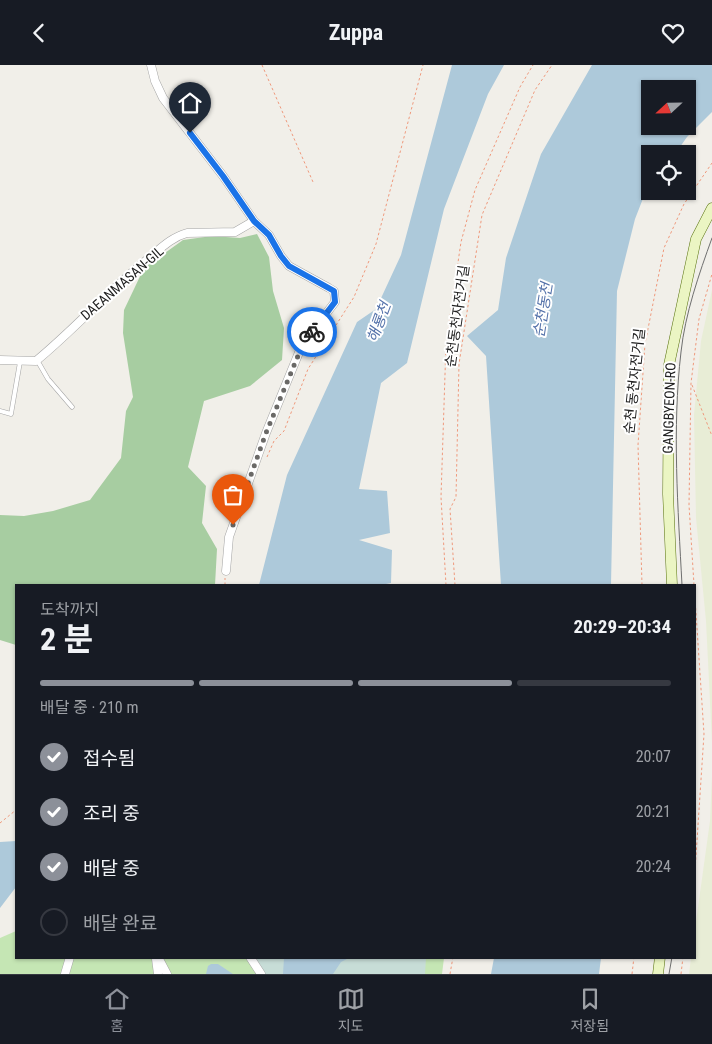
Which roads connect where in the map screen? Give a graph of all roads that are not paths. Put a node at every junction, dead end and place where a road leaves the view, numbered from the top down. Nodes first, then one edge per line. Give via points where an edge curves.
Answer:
1 (151, 65) edge
2 (712, 207) edge
3 (254, 221) junction
4 (0, 360) edge
5 (37, 360) junction
6 (20, 361) junction
7 (72, 407) dead end
8 (0, 411) edge
9 (226, 571) road end
10 (672, 584) edge
11 (69, 959) edge
12 (157, 959) edge
13 (158, 959) edge
14 (251, 959) edge
15 (660, 959) edge
16 (65, 974) edge
17 (158, 974) edge
18 (167, 974) edge
19 (261, 974) edge
20 (658, 974) edge

1 - 3 street via 163,98
2 - 10 street, GANGBYEON-RO via 696,239 669,365 668,494
3 - 5 street, DAEANMASAN-GIL via 235,232 187,233 171,240 129,274
3 - 9 street via 269,235 289,266 334,291 335,302 300,351 266,433 229,537
4 - 6 street
5 - 6 street
5 - 7 lane via 48,379
6 - 8 lane via 11,414
11 - 16 street
12 - 17 street
13 - 18 street
14 - 19 street
15 - 20 street

